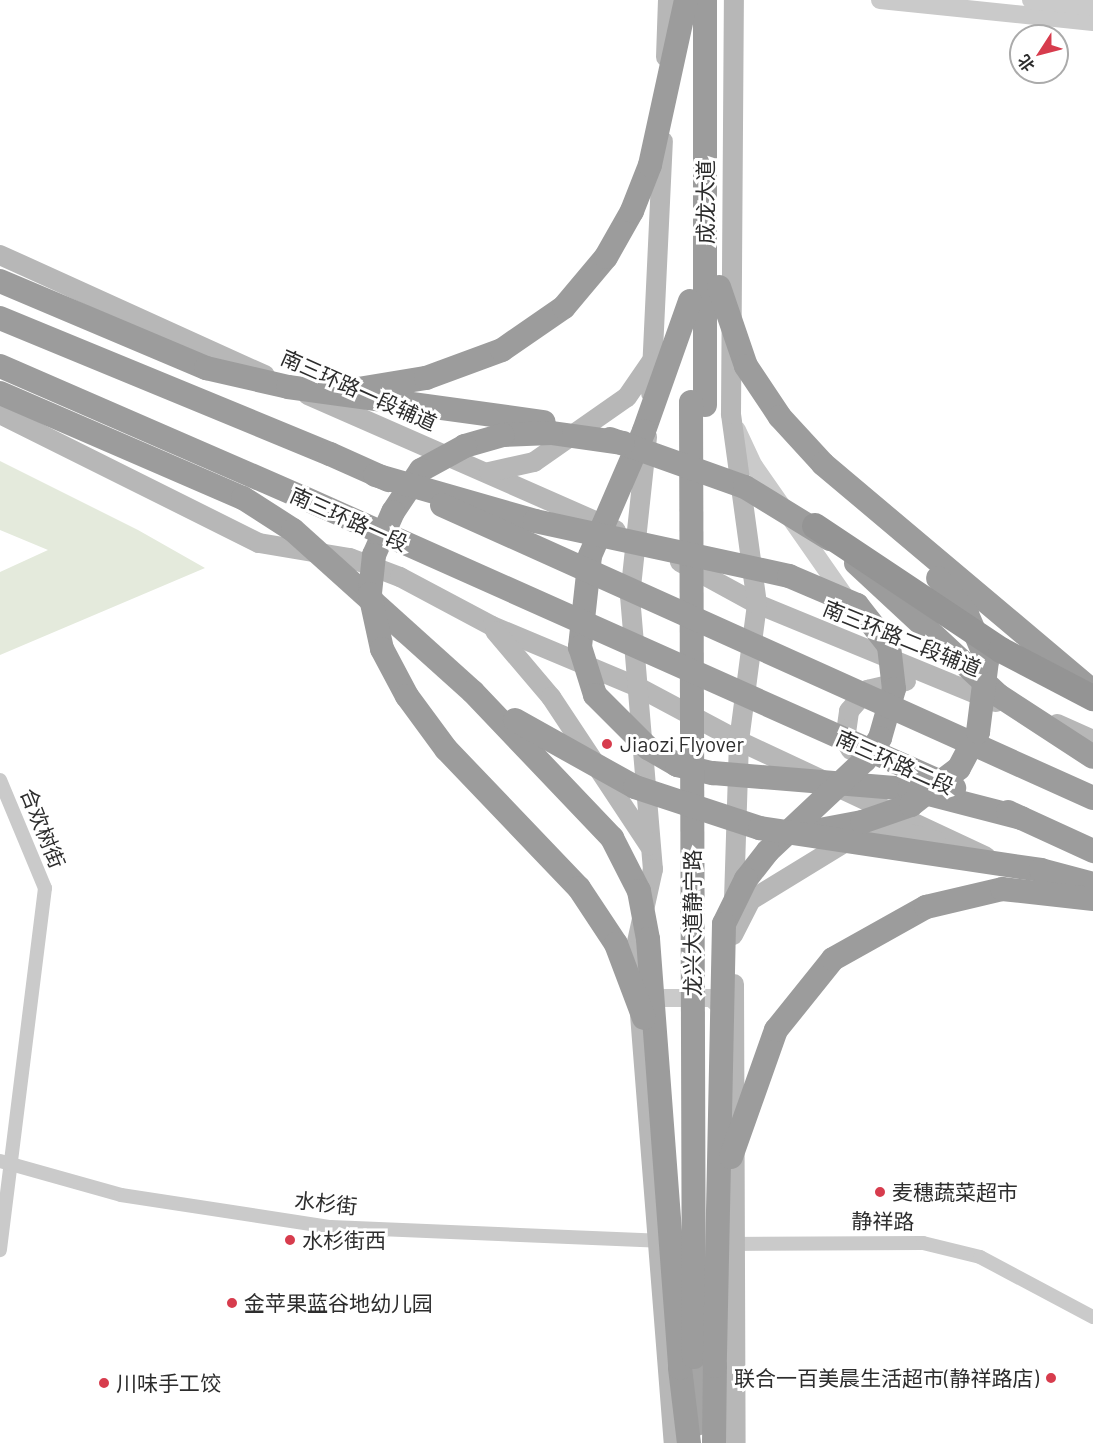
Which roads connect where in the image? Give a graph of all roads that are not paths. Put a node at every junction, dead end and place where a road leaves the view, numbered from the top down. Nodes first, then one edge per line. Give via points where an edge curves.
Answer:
1 (668, 0) edge
2 (688, 0) edge
3 (705, 0) edge
4 (734, 0) edge
5 (880, 0) edge
6 (1031, 0) edge
7 (1093, 7) edge
8 (1093, 22) edge
9 (0, 255) edge
10 (0, 281) edge
11 (690, 301) junction
12 (0, 318) edge
13 (655, 354) junction
14 (0, 366) edge
15 (288, 387) junction
16 (0, 393) edge
17 (698, 403) junction
18 (0, 414) edge
19 (731, 414) junction
20 (623, 443) junction
21 (489, 472) junction
22 (375, 474) junction
23 (815, 526) junction
24 (903, 534) junction
25 (638, 540) junction
26 (697, 572) joint
27 (757, 604) junction
28 (492, 626) junction
29 (896, 664) junction
30 (697, 674) joint
31 (926, 677) junction
32 (638, 687) junction
33 (473, 692) junction
34 (1093, 692) edge
35 (1093, 698) edge
36 (1093, 740) edge
37 (739, 741) junction
38 (1093, 757) edge
39 (0, 780) edge
40 (1093, 798) edge
41 (906, 816) junction
42 (1021, 818) junction
43 (797, 833) junction
44 (966, 849) junction
45 (1093, 851) edge
46 (653, 869) junction
47 (1093, 884) edge
48 (1093, 899) edge
49 (733, 935) junction
50 (638, 998) junction
51 (735, 1030) junction
52 (657, 1070) junction
53 (0, 1161) edge
54 (14, 1165) junction
55 (723, 1182) junction
56 (655, 1240) junction
57 (732, 1244) junction
58 (0, 1250) edge
59 (1093, 1317) edge
60 (698, 1366) junction
61 (674, 1443) edge
62 (688, 1443) edge
63 (698, 1443) edge
64 (714, 1443) edge
65 (736, 1443) edge

1 - 13 main road
2 - 11 highway, 成龙大道
2 - 15 highway, bridge via 650,165 632,211 606,257 564,307 502,350 426,378 359,389
3 - 17 highway, 成龙大道
3 - 24 highway, bridge via 717,101 714,220 725,312 746,366 780,417 823,464
4 - 19 main road
5 - 8 street
6 - 7 street
9 - 21 main road, 南三环路一段辅道
10 - 15 highway via 206,368
11 - 17 highway, 成龙大道, bridge
11 - 42 highway, bridge via 644,431 590,556 580,647 595,695 648,748 677,765 713,773 886,785
12 - 22 highway, bridge
13 - 21 main road via 627,397 534,462
13 - 25 main road
14 - 30 highway, 南三环路一段, bridge
15 - 20 highway, bridge via 567,425
16 - 33 highway, bridge via 243,498 293,530
17 - 60 highway, 龙兴大道静宁路, bridge
18 - 28 main road via 259,543 370,566
19 - 27 main road
19 - 29 street via 754,466
20 - 23 highway, bridge via 745,487
20 - 52 highway, bridge via 550,433 503,435 465,446 421,470 393,512 374,555 370,594 382,650 407,696 446,749 579,888 616,944 642,1005
21 - 25 main road, 南三环路一段辅道
22 - 40 highway, bridge
22 - 55 highway, bridge via 536,521 789,576 857,605 889,646 894,689 880,738 865,760 768,851 746,879 724,924
23 - 35 highway, bridge via 1001,650
23 - 38 highway, bridge via 998,695
24 - 34 highway, bridge
24 - 43 highway, bridge via 967,614 987,661 978,732 959,768 911,805 843,827
25 - 26 main road, 南三环路一段辅道
25 - 32 main road via 630,596
26 - 27 main road, 南三环路二段辅道
27 - 29 main road, 南三环路二段辅道
27 - 37 main road
28 - 32 main road
28 - 46 main road via 551,697 648,840
29 - 31 main road, 南三环路二段辅道
30 - 42 highway, 南三环路二段, bridge
31 - 36 main road, 南三环路二段辅道
31 - 41 main road via 867,690 849,711 845,740 869,783
32 - 37 main road
32 - 46 main road
33 - 43 highway, bridge via 554,747 635,787 760,828
33 - 52 highway, bridge via 612,838 639,891 648,939
37 - 41 main road
37 - 49 main road
39 - 54 street, 合欢树街 via 45,888
41 - 44 main road
42 - 45 highway, 南三环路二段, bridge
43 - 47 highway, bridge via 1041,870
44 - 48 main road
44 - 49 main road via 888,828 867,829 751,900
46 - 50 main road via 635,951
48 - 55 highway, bridge via 1002,889 926,907 833,959 776,1030
49 - 51 main road
50 - 51 street via 711,998 724,1008
50 - 56 main road
51 - 57 main road
52 - 60 highway, bridge
53 - 54 street, 水杉街
54 - 56 street, 水杉街 via 121,1195 331,1227
54 - 58 street, 合欢树街
55 - 60 highway, bridge
56 - 57 street, 静祥路
56 - 61 main road
57 - 59 street, 静祥路 via 923,1243 980,1257
57 - 65 main road
60 - 62 highway
60 - 63 main road, 龙兴大道静宁路
60 - 64 highway

